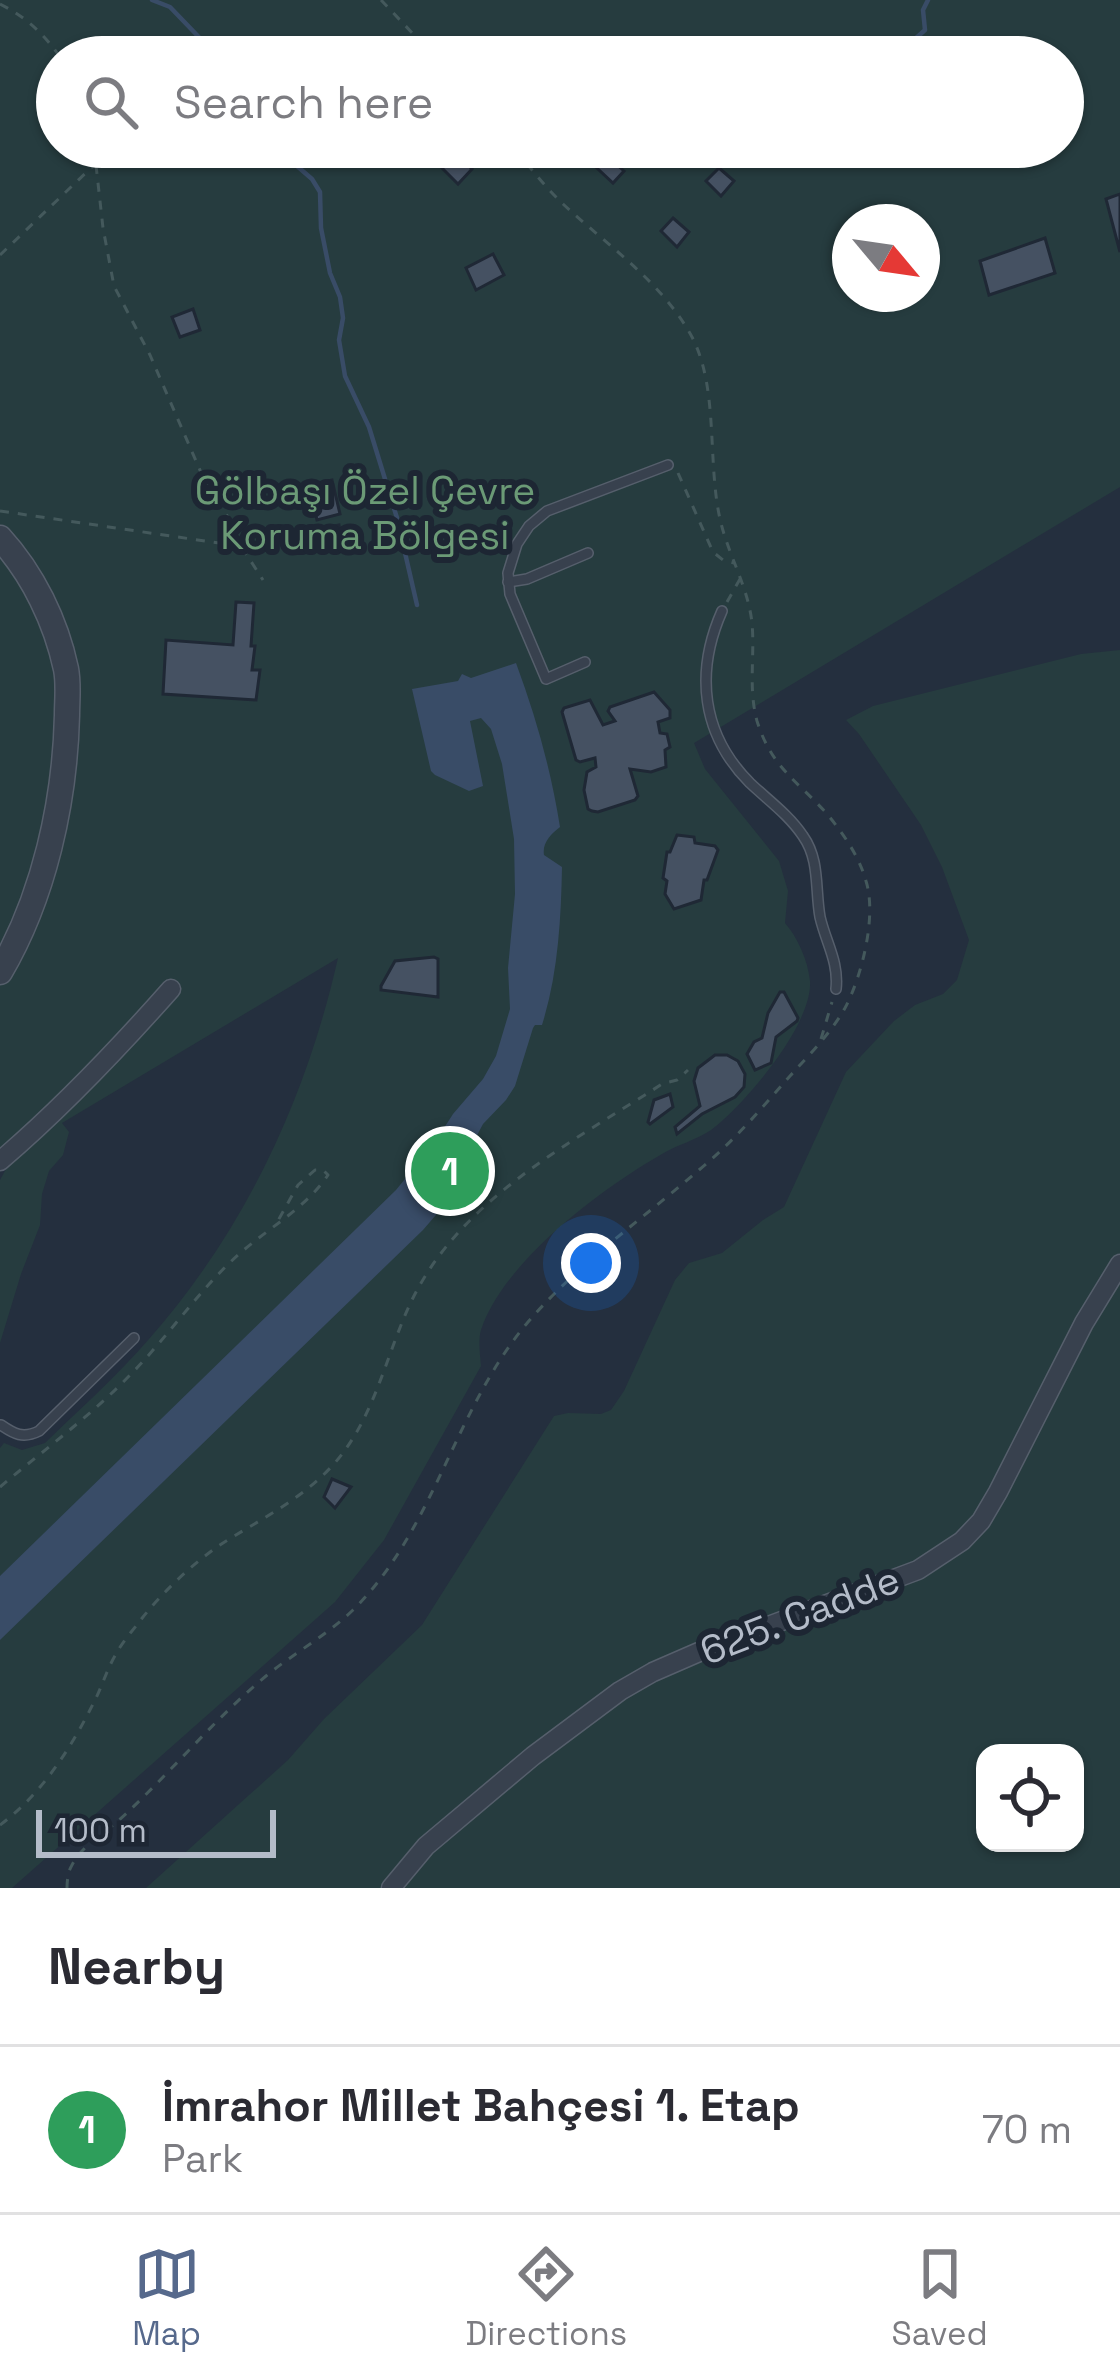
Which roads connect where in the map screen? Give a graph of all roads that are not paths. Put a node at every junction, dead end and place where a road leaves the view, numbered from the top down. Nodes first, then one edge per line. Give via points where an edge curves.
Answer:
1 (668, 465) road end
2 (0, 538) edge
3 (588, 553) dead end
4 (508, 582) junction
5 (722, 611) road end
6 (585, 662) dead end
7 (0, 972) edge
8 (171, 989) dead end
9 (836, 989) road end
10 (0, 1161) edge
11 (1120, 1264) edge
12 (134, 1338) dead end
13 (1, 1425) edge
14 (391, 1888) edge

1 - 4 lane via 539,516 517,544
2 - 7 street via 41,599 67,674 54,821 34,898
3 - 4 lane
4 - 6 lane via 546,679
5 - 9 lane via 704,672 714,725 739,770 810,848
8 - 10 street
11 - 14 street, 625. Cadde via 998,1492 962,1541 918,1570 699,1652 620,1691 426,1846
12 - 13 lane via 31,1436

